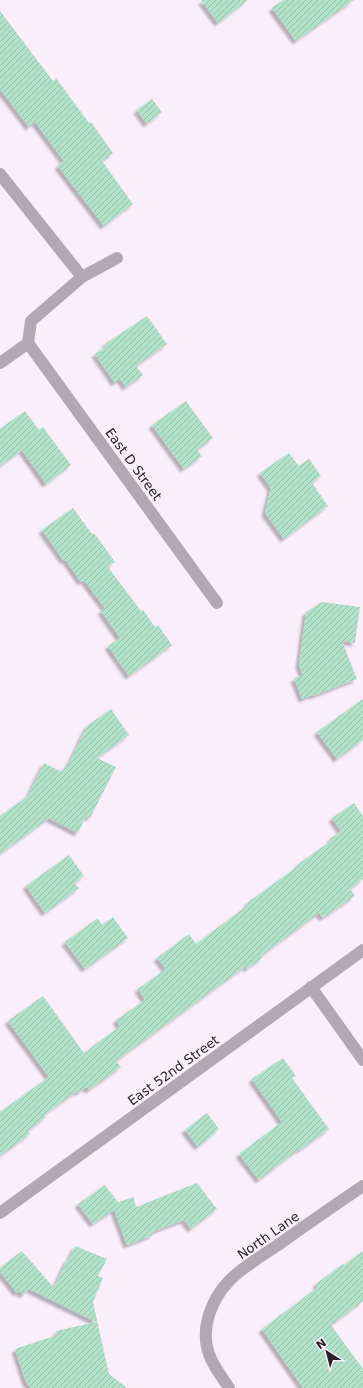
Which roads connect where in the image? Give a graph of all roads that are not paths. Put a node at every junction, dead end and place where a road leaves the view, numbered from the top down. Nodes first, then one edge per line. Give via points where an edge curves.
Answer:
1 (0, 174) edge
2 (117, 258) dead end
3 (82, 277) junction
4 (28, 343) junction
5 (0, 363) edge
6 (217, 603) dead end
7 (363, 950) edge
8 (311, 987) junction
9 (363, 1060) edge
10 (363, 1186) edge
11 (0, 1213) edge
12 (229, 1388) edge

1 - 3 street
2 - 3 street
3 - 4 street via 32,321
4 - 5 street
4 - 6 street, East D Street
7 - 8 street, East 52nd Street
8 - 9 street
8 - 11 street, East 52nd Street
10 - 12 street, North Lane via 230,1280 213,1303 206,1322 208,1352

